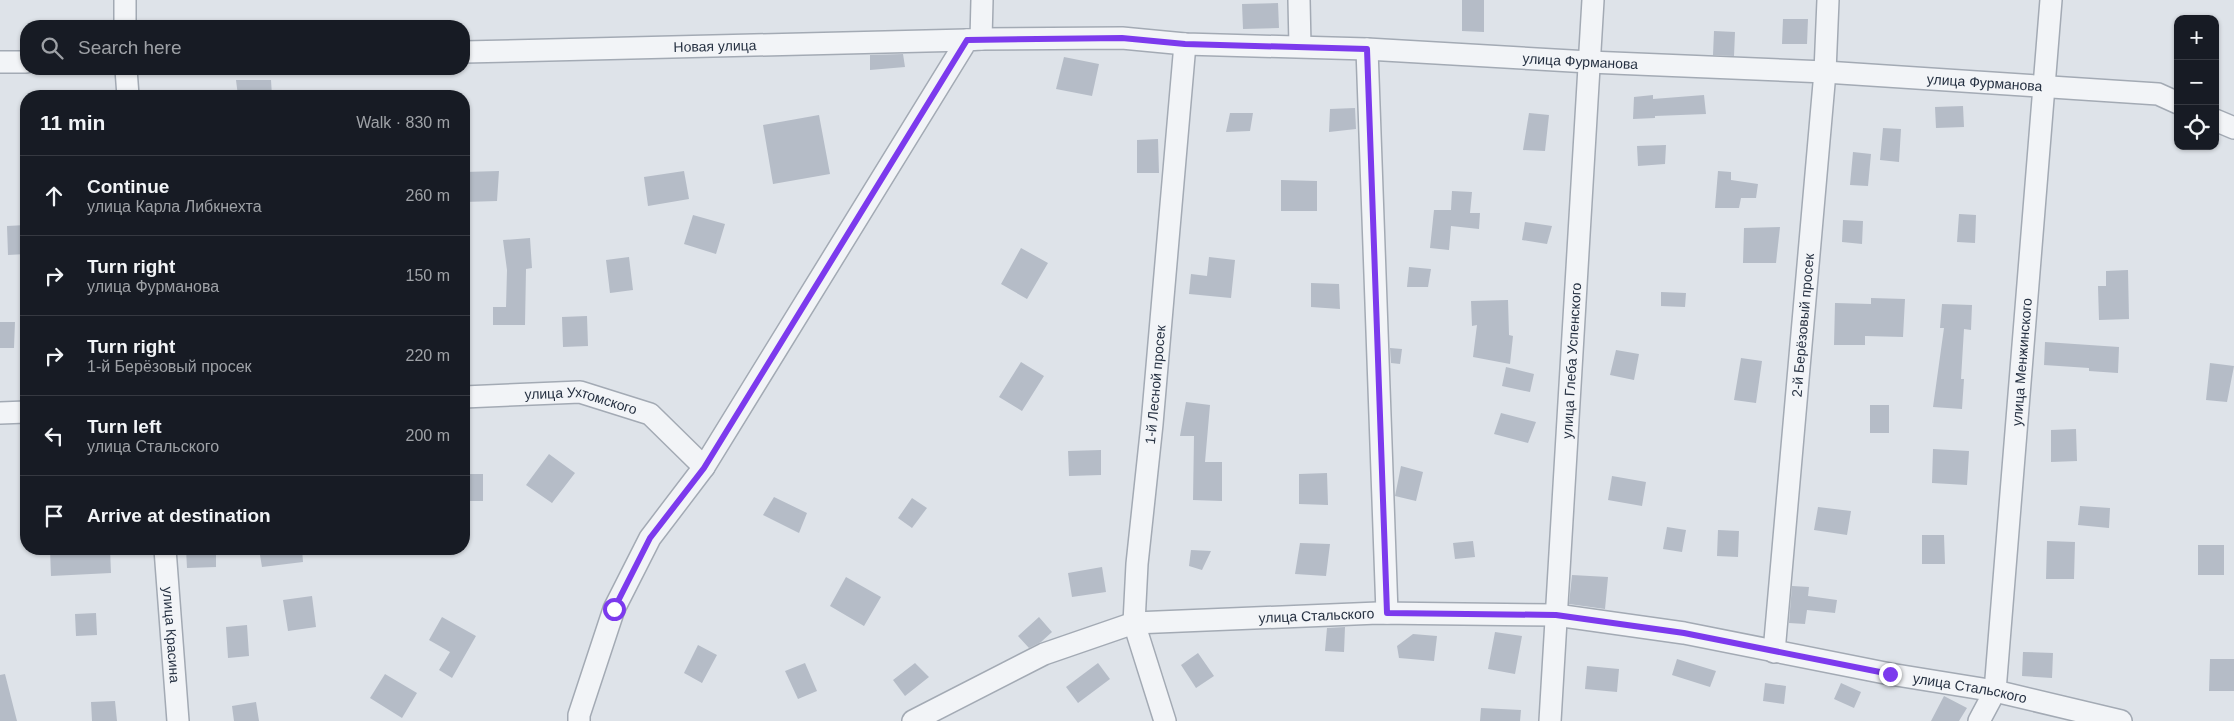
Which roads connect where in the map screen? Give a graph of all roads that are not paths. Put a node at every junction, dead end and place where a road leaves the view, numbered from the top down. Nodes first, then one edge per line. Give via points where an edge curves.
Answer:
1 (125, 0) edge
2 (982, 0) edge
3 (1298, 0) edge
4 (1593, 0) edge
5 (1828, 0) edge
6 (2051, 0) edge
7 (125, 20) edge
8 (974, 39) junction
9 (1185, 44) junction
10 (1300, 46) junction
11 (1367, 49) junction
12 (470, 52) edge
13 (0, 62) edge
14 (20, 62) edge
15 (1589, 62) junction
16 (1825, 72) junction
17 (126, 75) edge
18 (2044, 86) junction
19 (128, 90) edge
20 (2174, 101) edge
21 (2219, 122) edge
22 (2234, 128) edge
23 (470, 397) edge
24 (20, 412) edge
25 (0, 413) edge
26 (704, 468) junction
27 (165, 555) edge
28 (1387, 613) junction
29 (1556, 615) junction
30 (1134, 623) junction
31 (1774, 652) junction
32 (1995, 691) junction
33 (178, 721) edge
34 (579, 721) edge
35 (913, 721) edge
36 (1165, 721) edge
37 (1550, 721) edge
38 (1979, 721) edge
39 (2120, 721) edge

1 - 7 street
2 - 8 street
3 - 10 street
4 - 15 street, улица Глеба Успенского
5 - 16 street, 2-й Берёзовый просек
6 - 18 street, улица Менжинского
8 - 9 street, улица Фурманова via 1122,38
8 - 12 street, Новая улица
8 - 26 street
9 - 10 street, улица Фурманова
9 - 30 street, 1-й Лесной просек
10 - 11 street, улица Фурманова
11 - 15 street, улица Фурманова
11 - 28 street
13 - 14 street
15 - 16 street, улица Фурманова
15 - 29 street, улица Глеба Успенского
16 - 18 street, улица Фурманова
16 - 31 street, 2-й Берёзовый просек
17 - 19 street
18 - 20 street, улица Фурманова via 2158,94
18 - 32 street, улица Менжинского
21 - 22 street
23 - 26 street, улица Ухтомского via 580,392 650,414
24 - 25 street
26 - 34 street via 650,538 614,609
27 - 33 street, улица Красина
28 - 29 street, улица Стальского
28 - 30 street, улица Стальского
29 - 31 street, улица Стальского via 1684,633
29 - 37 street, улица Глеба Успенского
30 - 35 street, улица Стальского via 1044,654
30 - 36 street, 1-й Лесной просек
31 - 32 street, улица Стальского
32 - 38 street, улица Менжинского
32 - 39 street, улица Стальского

